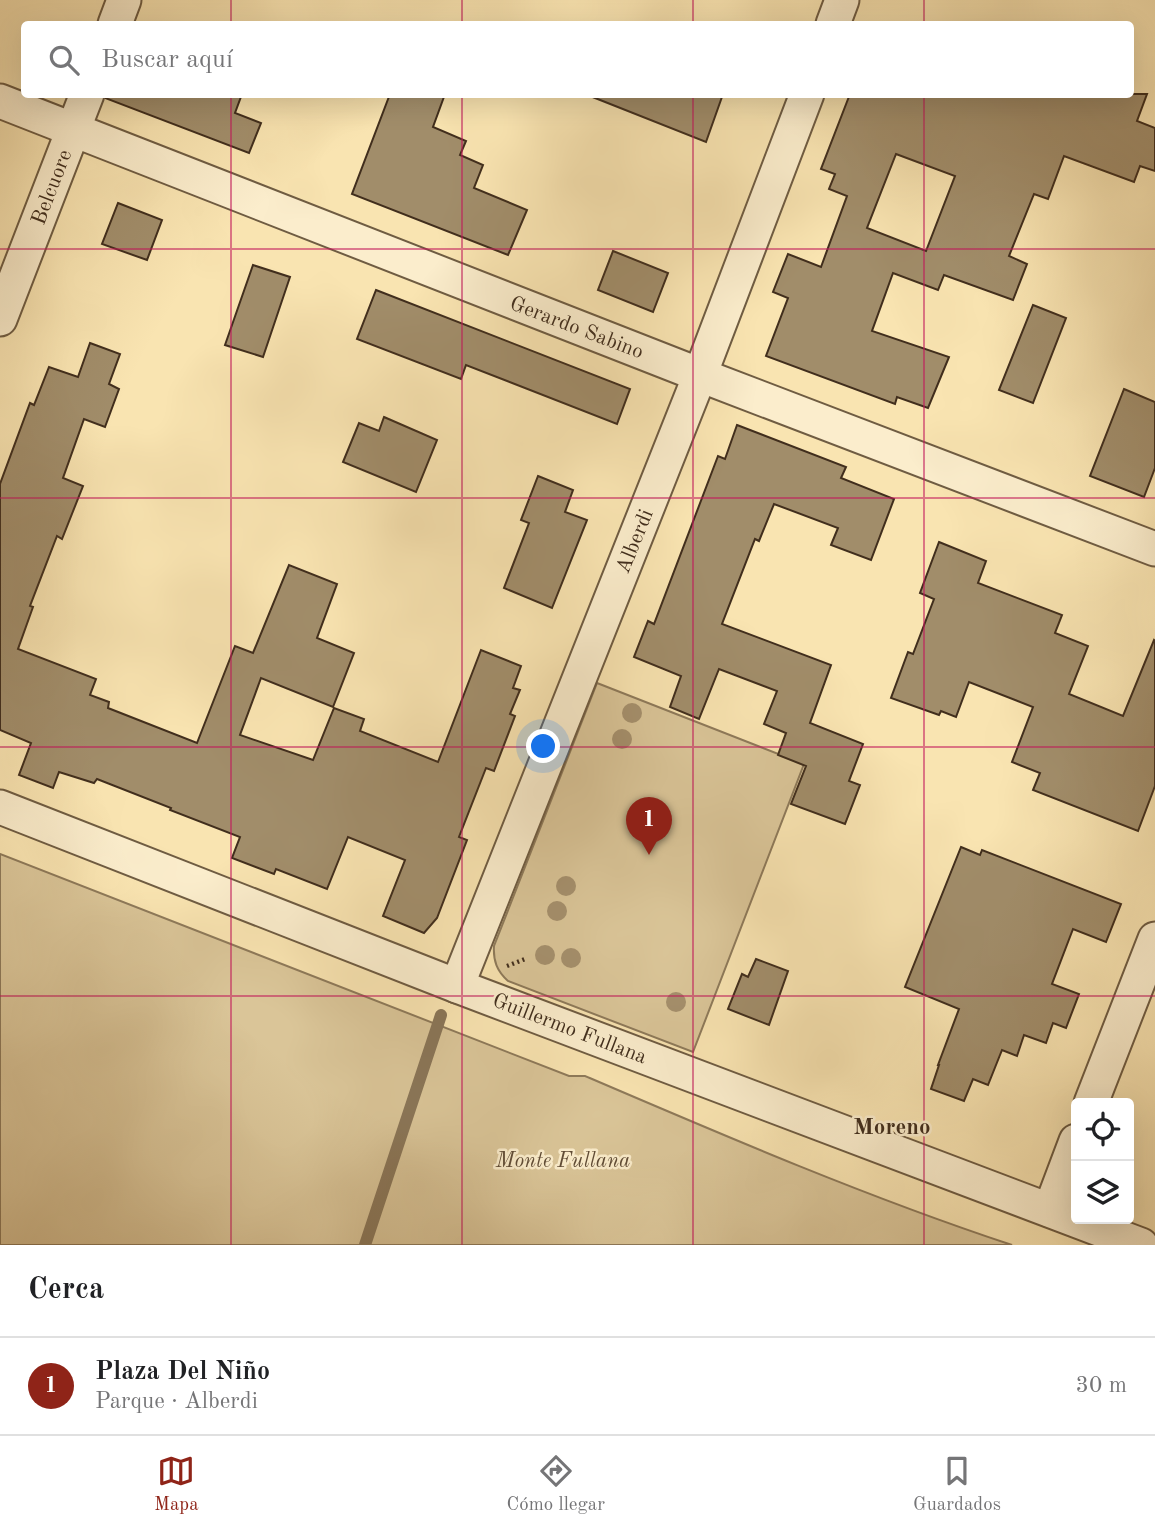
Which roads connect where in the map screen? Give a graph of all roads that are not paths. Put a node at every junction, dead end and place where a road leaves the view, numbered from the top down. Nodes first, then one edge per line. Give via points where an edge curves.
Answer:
1 (124, 0) edge
2 (842, 0) edge
3 (116, 21) edge
4 (834, 21) edge
5 (86, 98) edge
6 (805, 98) edge
7 (0, 101) edge
8 (74, 130) junction
9 (0, 319) edge
10 (700, 375) junction
11 (1155, 549) edge
12 (0, 807) edge
13 (1155, 939) edge
14 (457, 986) junction
15 (1093, 1098) edge
16 (1071, 1154) edge
17 (1050, 1210) junction
18 (1141, 1245) edge

1 - 3 street
2 - 4 street
5 - 8 street, Belcuore
6 - 10 street, Alberdi
7 - 8 street, Gerardo Sabino
8 - 9 street, Belcuore
8 - 10 street, Gerardo Sabino
10 - 11 street, Gerardo Sabino
10 - 14 street, Alberdi
12 - 14 street, Guillermo Fullana
13 - 15 street
14 - 17 street, Guillermo Fullana
16 - 17 street
17 - 18 street, Guillermo Fullana

